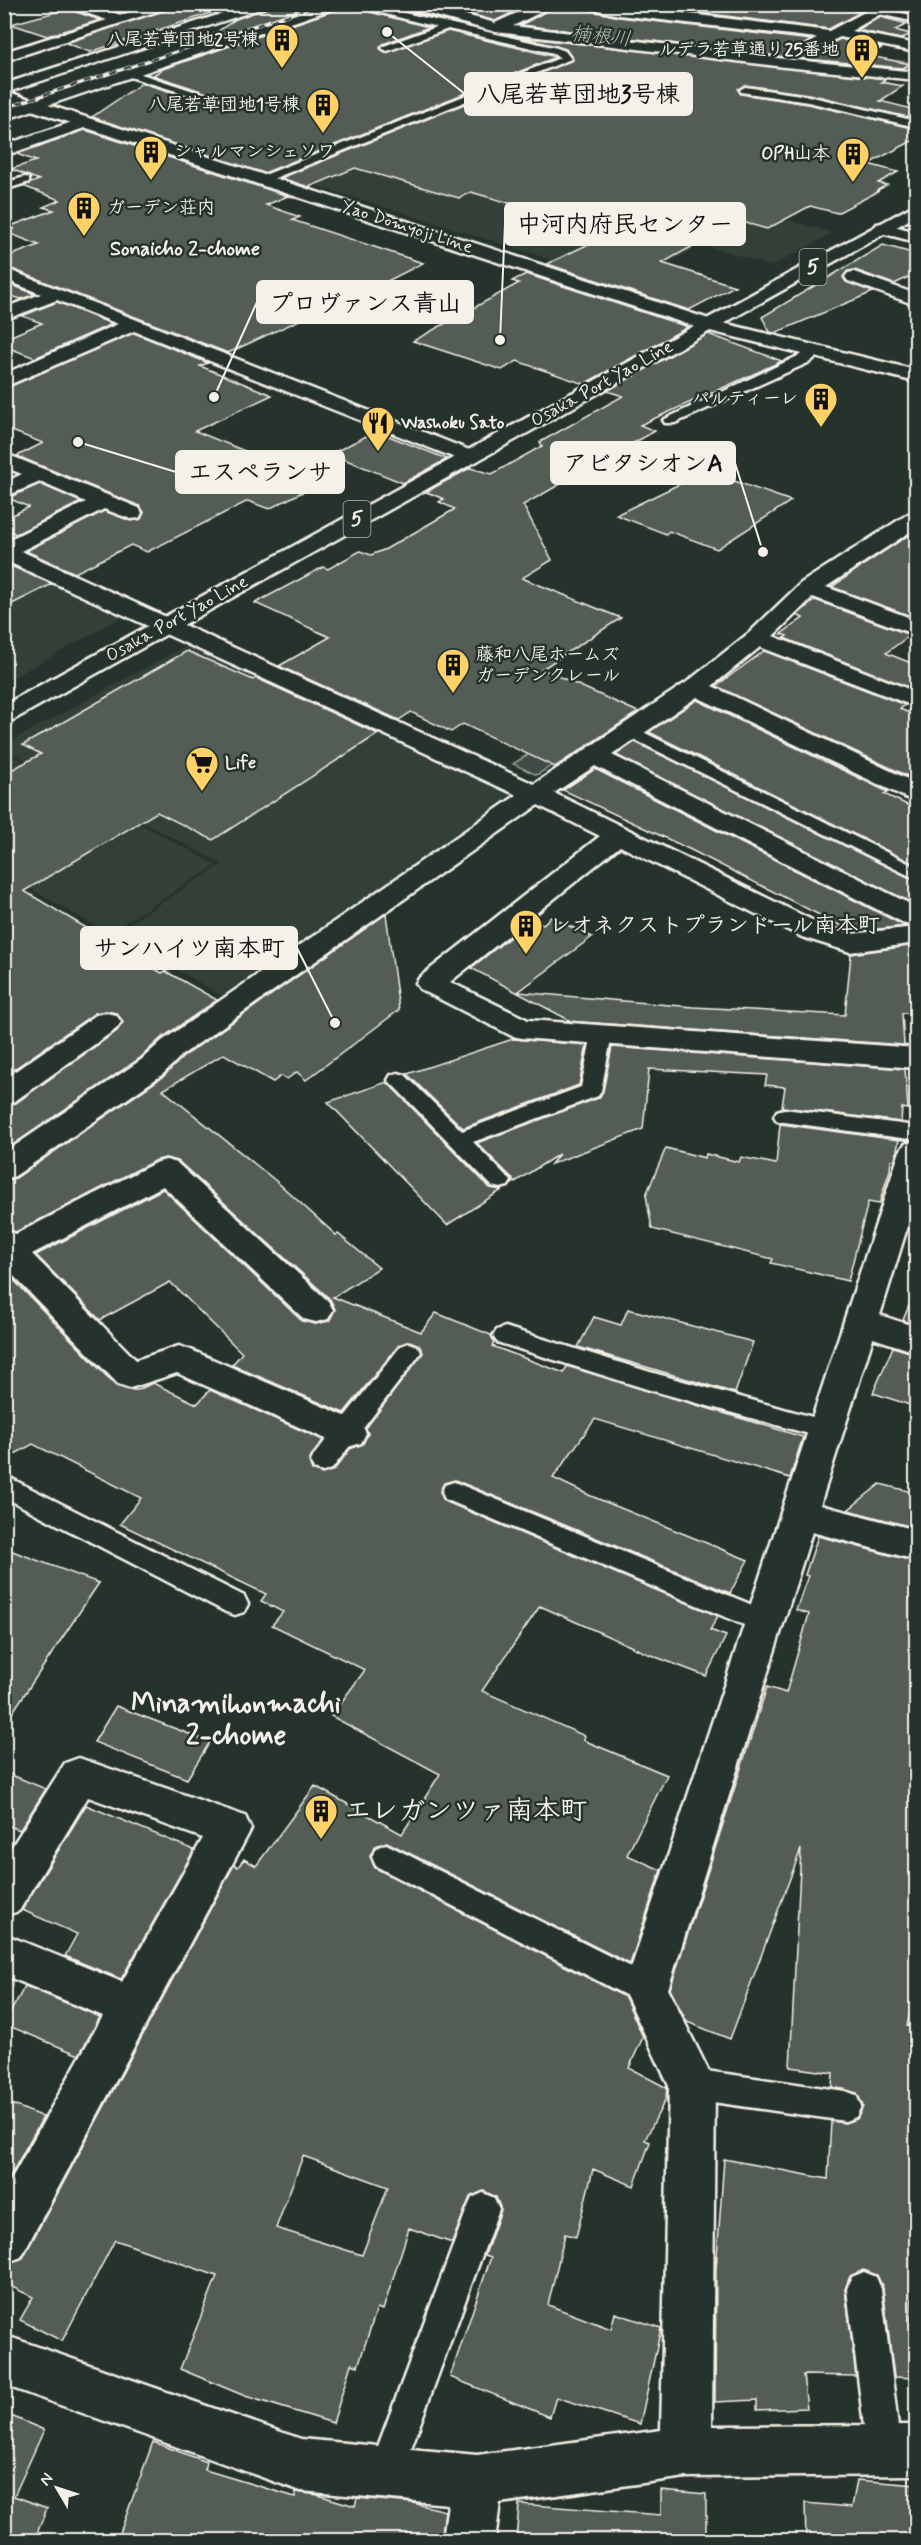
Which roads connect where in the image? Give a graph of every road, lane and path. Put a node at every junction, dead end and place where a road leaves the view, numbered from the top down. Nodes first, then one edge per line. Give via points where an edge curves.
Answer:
1 (67, 4) edge
2 (172, 4) edge
3 (268, 4) edge
4 (340, 4) edge
5 (350, 4) edge
6 (407, 4) edge
7 (443, 4) edge
8 (590, 4) edge
9 (705, 4) edge
10 (861, 4) edge
11 (548, 5) edge
12 (612, 6) edge
13 (883, 8) edge
14 (426, 11) junction
15 (524, 15) junction
16 (673, 18) junction
17 (558, 19) dead end
18 (122, 20) junction
19 (916, 20) edge
20 (711, 22) junction
21 (445, 27) junction
22 (496, 28) junction
23 (637, 28) dead end
24 (831, 29) junction
25 (686, 39) dead end
26 (387, 48) dead end
27 (916, 48) edge
28 (672, 49) junction
29 (4, 57) edge
30 (785, 63) junction
31 (914, 73) edge
32 (131, 74) junction
33 (4, 89) edge
34 (745, 90) dead end
35 (4, 96) edge
36 (213, 99) dead end
37 (32, 107) junction
38 (4, 115) edge
39 (84, 123) junction
40 (916, 124) edge
41 (4, 151) edge
42 (25, 180) dead end
43 (261, 180) junction
44 (4, 187) edge
45 (916, 209) edge
46 (883, 228) junction
47 (916, 237) edge
48 (6, 276) edge
49 (854, 277) dead end
50 (56, 294) junction
51 (916, 300) edge
52 (4, 315) edge
53 (134, 324) junction
54 (710, 325) junction
55 (817, 351) junction
56 (916, 376) edge
57 (4, 381) edge
58 (670, 420) dead end
59 (470, 457) junction
60 (4, 459) edge
61 (40, 474) junction
62 (4, 491) edge
63 (102, 502) junction
64 (131, 513) dead end
65 (913, 524) edge
66 (4, 552) edge
67 (809, 588) junction
68 (167, 624) junction
69 (916, 628) edge
70 (757, 638) junction
71 (696, 687) junction
72 (916, 700) edge
73 (4, 715) edge
74 (631, 731) junction
75 (593, 756) junction
76 (916, 793) edge
77 (536, 794) junction
78 (618, 835) junction
79 (916, 874) edge
80 (916, 918) edge
81 (916, 935) edge
82 (106, 1022) dead end
83 (602, 1034) junction
84 (916, 1058) edge
85 (398, 1080) dead end
86 (4, 1094) edge
87 (783, 1116) dead end
88 (916, 1133) edge
89 (457, 1140) junction
90 (916, 1151) edge
91 (4, 1168) edge
92 (500, 1181) dead end
93 (6, 1249) edge
94 (316, 1310) dead end
95 (862, 1322) junction
96 (505, 1336) dead end
97 (916, 1340) edge
98 (409, 1352) dead end
99 (827, 1430) junction
100 (348, 1433) junction
101 (323, 1462) dead end
102 (4, 1485) edge
103 (454, 1492) dead end
104 (800, 1514) junction
105 (916, 1545) edge
106 (235, 1604) dead end
107 (765, 1622) junction
108 (386, 1857) dead end
109 (4, 1898) edge
110 (4, 1954) edge
111 (646, 1990) junction
112 (132, 2007) junction
113 (692, 2084) junction
114 (845, 2106) dead end
115 (483, 2209) dead end
116 (4, 2240) edge
117 (864, 2289) dead end
118 (4, 2360) edge
119 (900, 2450) edge
120 (686, 2452) junction
121 (386, 2473) junction
122 (477, 2481) junction
123 (469, 2541) edge

1 - 18 street
2 - 18 street
3 - 33 street
4 - 32 street
5 - 21 lane
6 - 14 street
7 - 14 street
8 - 12 street
9 - 16 street
10 - 13 street
11 - 15 street
12 - 16 street
13 - 19 lane
13 - 24 street
14 - 22 street
15 - 17 street
15 - 22 street
16 - 20 street
18 - 29 street
20 - 23 street via 693,34
20 - 24 street
21 - 26 lane
21 - 43 lane via 557,51 566,59
22 - 28 street
24 - 27 street
24 - 30 street
25 - 28 street
28 - 30 street
30 - 31 street
32 - 36 lane
32 - 37 street
34 - 40 lane via 808,99
35 - 37 street, Yao Domyoji Line
37 - 38 street
37 - 39 street, Yao Domyoji Line
39 - 41 street
39 - 43 street, Yao Domyoji Line
42 - 44 lane
43 - 54 street, Yao Domyoji Line
45 - 46 street, Osaka Port Yao Line / 5
46 - 47 street
46 - 54 street, Osaka Port Yao Line / 5
48 - 50 street
49 - 51 street
50 - 52 street
50 - 53 street
53 - 57 street
53 - 59 street
54 - 55 street, Yao Domyoji Line
54 - 59 street, Osaka Port Yao Line / 5
55 - 56 street, Yao Domyoji Line
55 - 58 lane
59 - 68 street, Osaka Port Yao Line / 5
60 - 61 street
61 - 62 street
61 - 63 street
63 - 64 street
63 - 66 street
65 - 67 street
66 - 68 street
67 - 69 street
67 - 70 street
68 - 73 street, Osaka Port Yao Line / 5
68 - 77 street
70 - 71 street
70 - 72 street
71 - 74 street
71 - 76 street
74 - 75 street
74 - 79 lane
75 - 77 street
75 - 80 street
77 - 78 street
77 - 91 street
78 - 81 street via 812,931 850,943
78 - 83 street via 430,983 522,1029
82 - 86 street
83 - 84 street
83 - 89 lane via 591,1091
85 - 89 lane
87 - 88 lane
89 - 92 lane
90 - 95 street
93 - 94 street via 166,1172
93 - 100 street via 130,1375 179,1359
95 - 97 street
95 - 99 street
96 - 99 lane via 650,1382
98 - 100 lane
99 - 104 street
100 - 101 lane
102 - 106 lane
103 - 107 lane
104 - 105 street
104 - 107 street
107 - 111 street
108 - 111 lane
109 - 112 street via 80,1776 230,1829
110 - 112 street
111 - 113 street
112 - 116 street
113 - 114 lane
113 - 120 street
115 - 121 lane
117 - 119 lane
118 - 121 street via 301,2465
119 - 120 street
120 - 122 street
121 - 122 street
122 - 123 street

